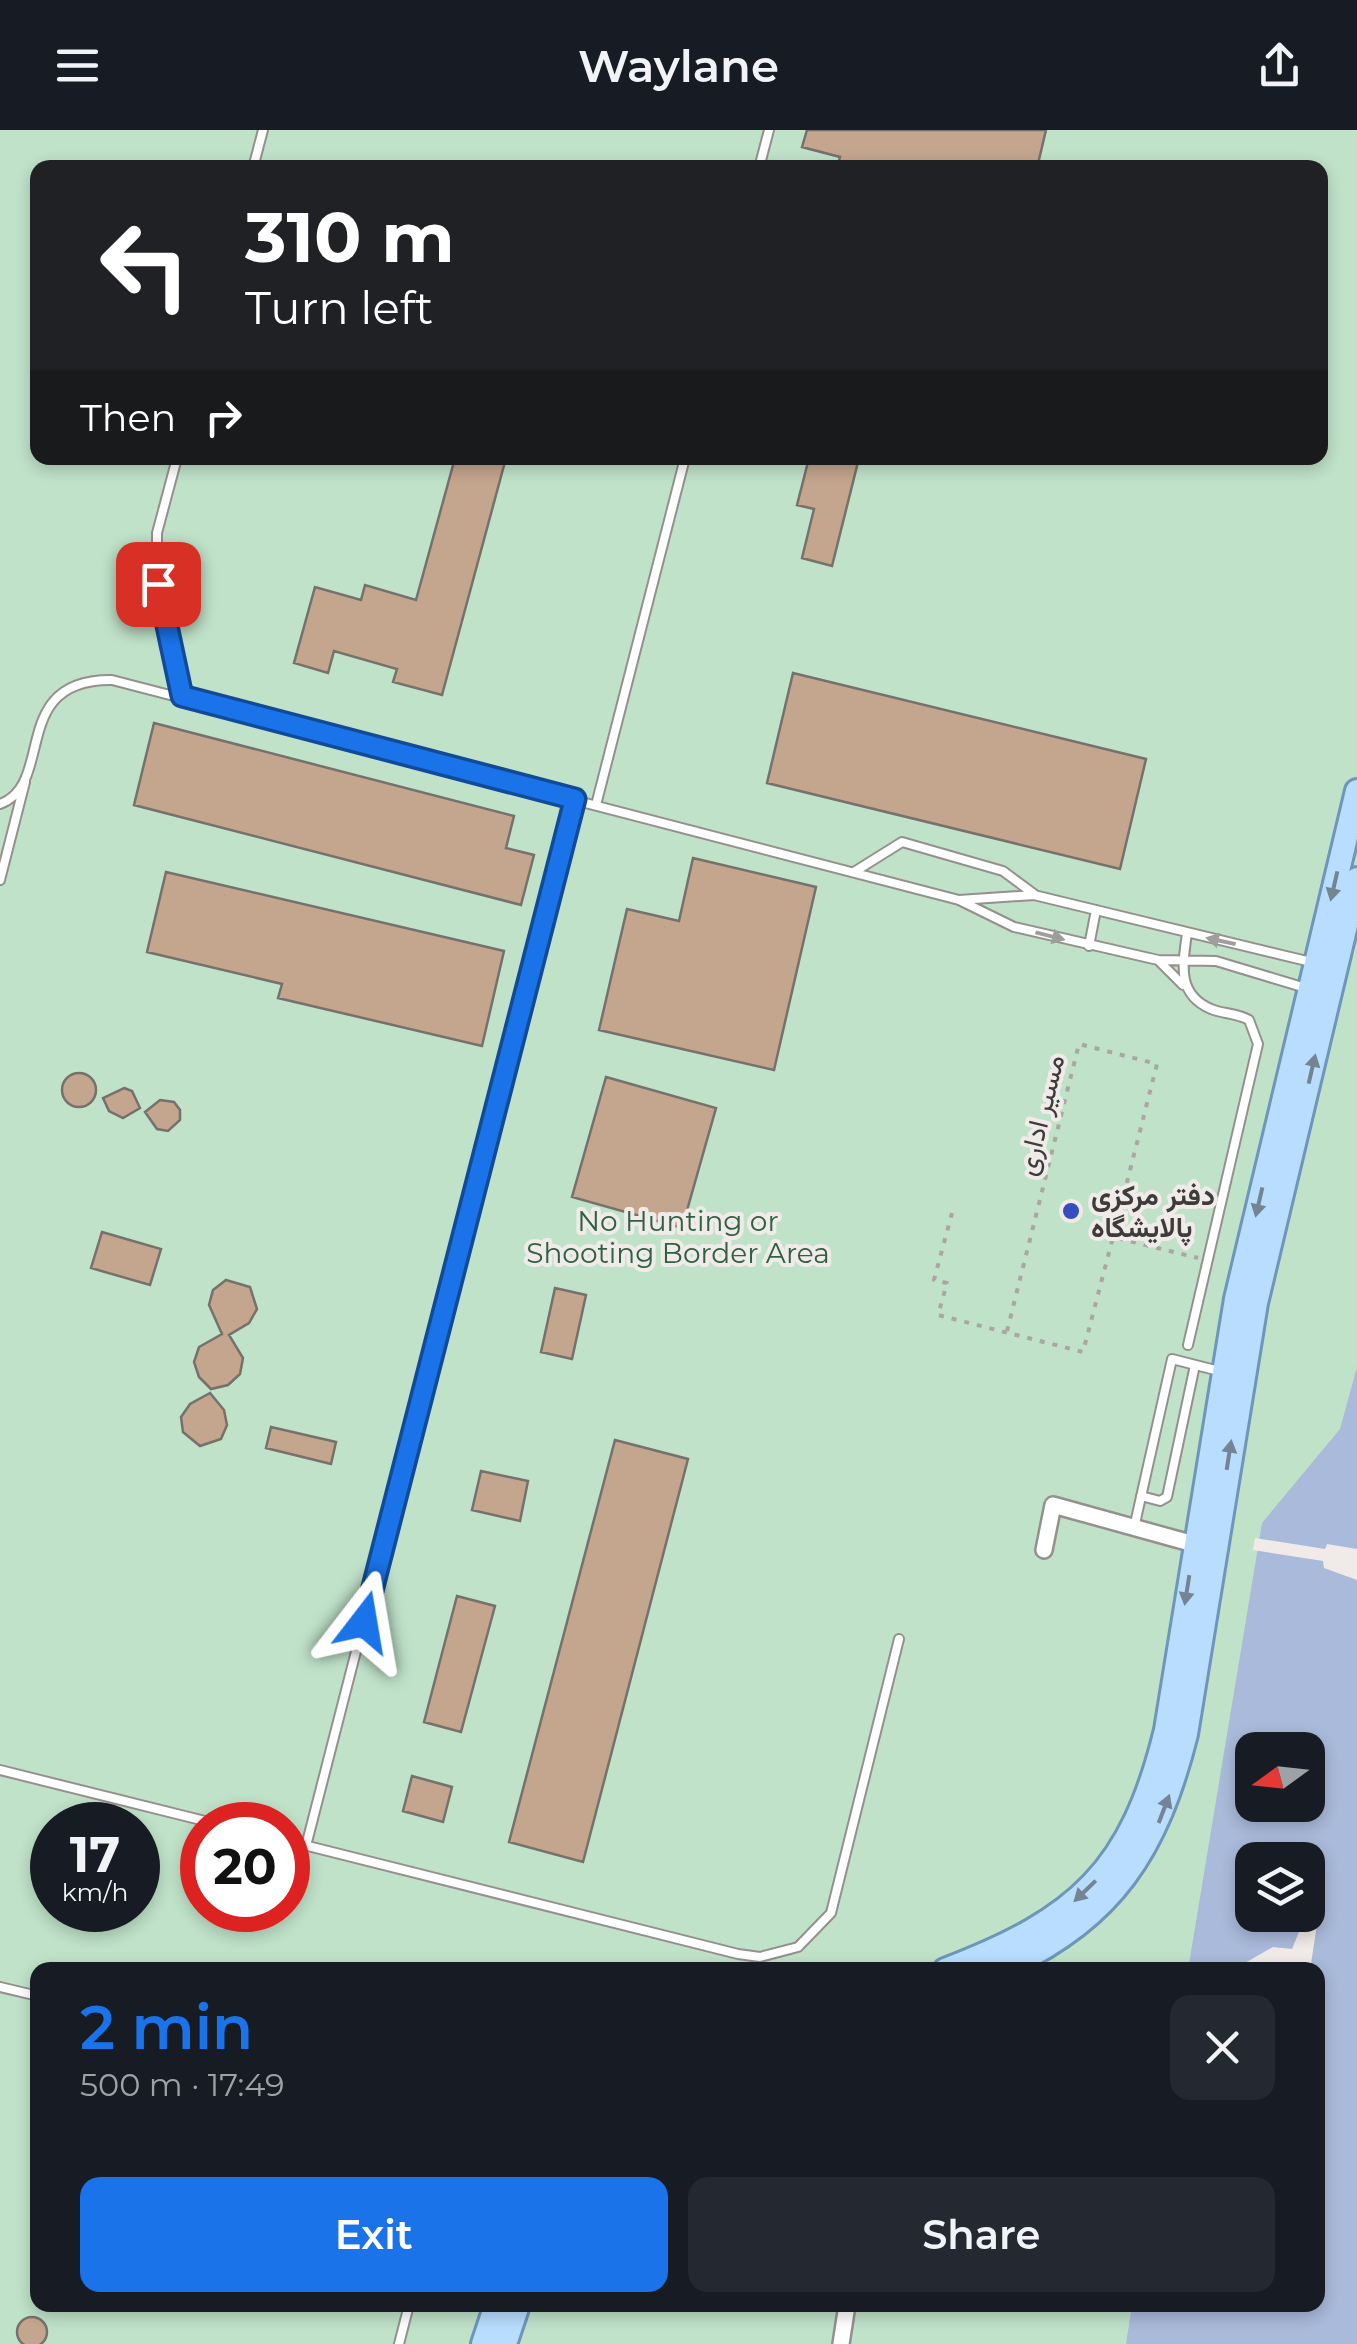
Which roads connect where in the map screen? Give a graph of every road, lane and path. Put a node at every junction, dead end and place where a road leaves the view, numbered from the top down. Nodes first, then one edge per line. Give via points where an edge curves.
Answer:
1 (263, 130) edge
2 (769, 130) edge
3 (255, 160) edge
4 (761, 160) edge
5 (175, 465) edge
6 (683, 465) edge
7 (182, 696) junction
8 (32, 754) junction
9 (1357, 791) edge
10 (575, 799) junction
11 (0, 804) edge
12 (596, 805) junction
13 (854, 872) junction
14 (1357, 879) edge
15 (0, 880) edge
16 (1034, 894) junction
17 (960, 900) junction
18 (1096, 910) junction
19 (1186, 933) junction
20 (1089, 946) junction
21 (1158, 960) junction
22 (1183, 960) junction
23 (1316, 964) junction
24 (1187, 990) junction
25 (1310, 990) junction
26 (952, 1213) dead end
27 (1114, 1237) junction
28 (1207, 1260) junction
29 (1007, 1331) junction
30 (1188, 1345) dead end
31 (1194, 1364) junction
32 (1223, 1372) junction
33 (1141, 1496) junction
34 (1134, 1528) junction
35 (1194, 1544) junction
36 (1044, 1550) dead end
37 (900, 1639) dead end
38 (0, 1770) edge
39 (180, 1815) edge
40 (310, 1830) edge
41 (310, 1847) edge
42 (965, 1962) edge
43 (1015, 1962) edge
44 (0, 1987) edge
45 (30, 1994) edge
46 (407, 2312) edge
47 (494, 2312) edge
48 (516, 2312) edge
49 (846, 2312) edge
50 (400, 2344) edge
51 (483, 2344) edge
52 (505, 2344) edge
53 (841, 2344) edge

1 - 3 lane
2 - 4 lane
5 - 7 lane via 157,533 158,584
6 - 12 lane
7 - 8 lane via 84,679 45,712
7 - 10 lane
8 - 11 lane via 21,785
8 - 15 lane
9 -> 23 main road
10 - 12 lane
10 - 40 lane
12 - 13 lane
13 - 16 lane via 902,842 1004,871
13 - 17 lane
43 -> 14 main road via 1067,1935 1106,1902 1155,1833 1172,1790 1256,1304
16 - 17 lane
16 - 18 lane
17 -> 20 lane via 1014,927
18 - 19 lane
18 - 20 lane
19 - 22 lane
23 -> 19 lane
20 - 21 lane
21 - 22 lane
21 - 24 lane
22 - 24 lane
22 - 25 lane via 1216,961
23 - 25 main road
24 - 28 lane via 1208,1008 1249,1020 1258,1035
25 -> 32 main road
26 - 29 path, مسیر اداری via 934,1280 946,1283 938,1315
27 - 28 path
27 - 29 path, مسیر اداری via 1083,1352
27 - 29 path, مسیر اداری via 1156,1064 1078,1044
28 - 30 lane
31 - 32 lane
31 - 33 lane via 1166,1497
31 - 33 lane via 1172,1359
32 - 35 main road
33 - 34 lane
34 - 35 street
34 - 36 street via 1053,1505
35 -> 42 main road via 1166,1730 1137,1824 1091,1887 1055,1918
37 - 41 lane via 832,1913 798,1947 738,1954
38 - 39 lane
44 - 45 lane
46 - 50 lane
47 - 51 main road
48 - 52 main road
49 - 53 street

